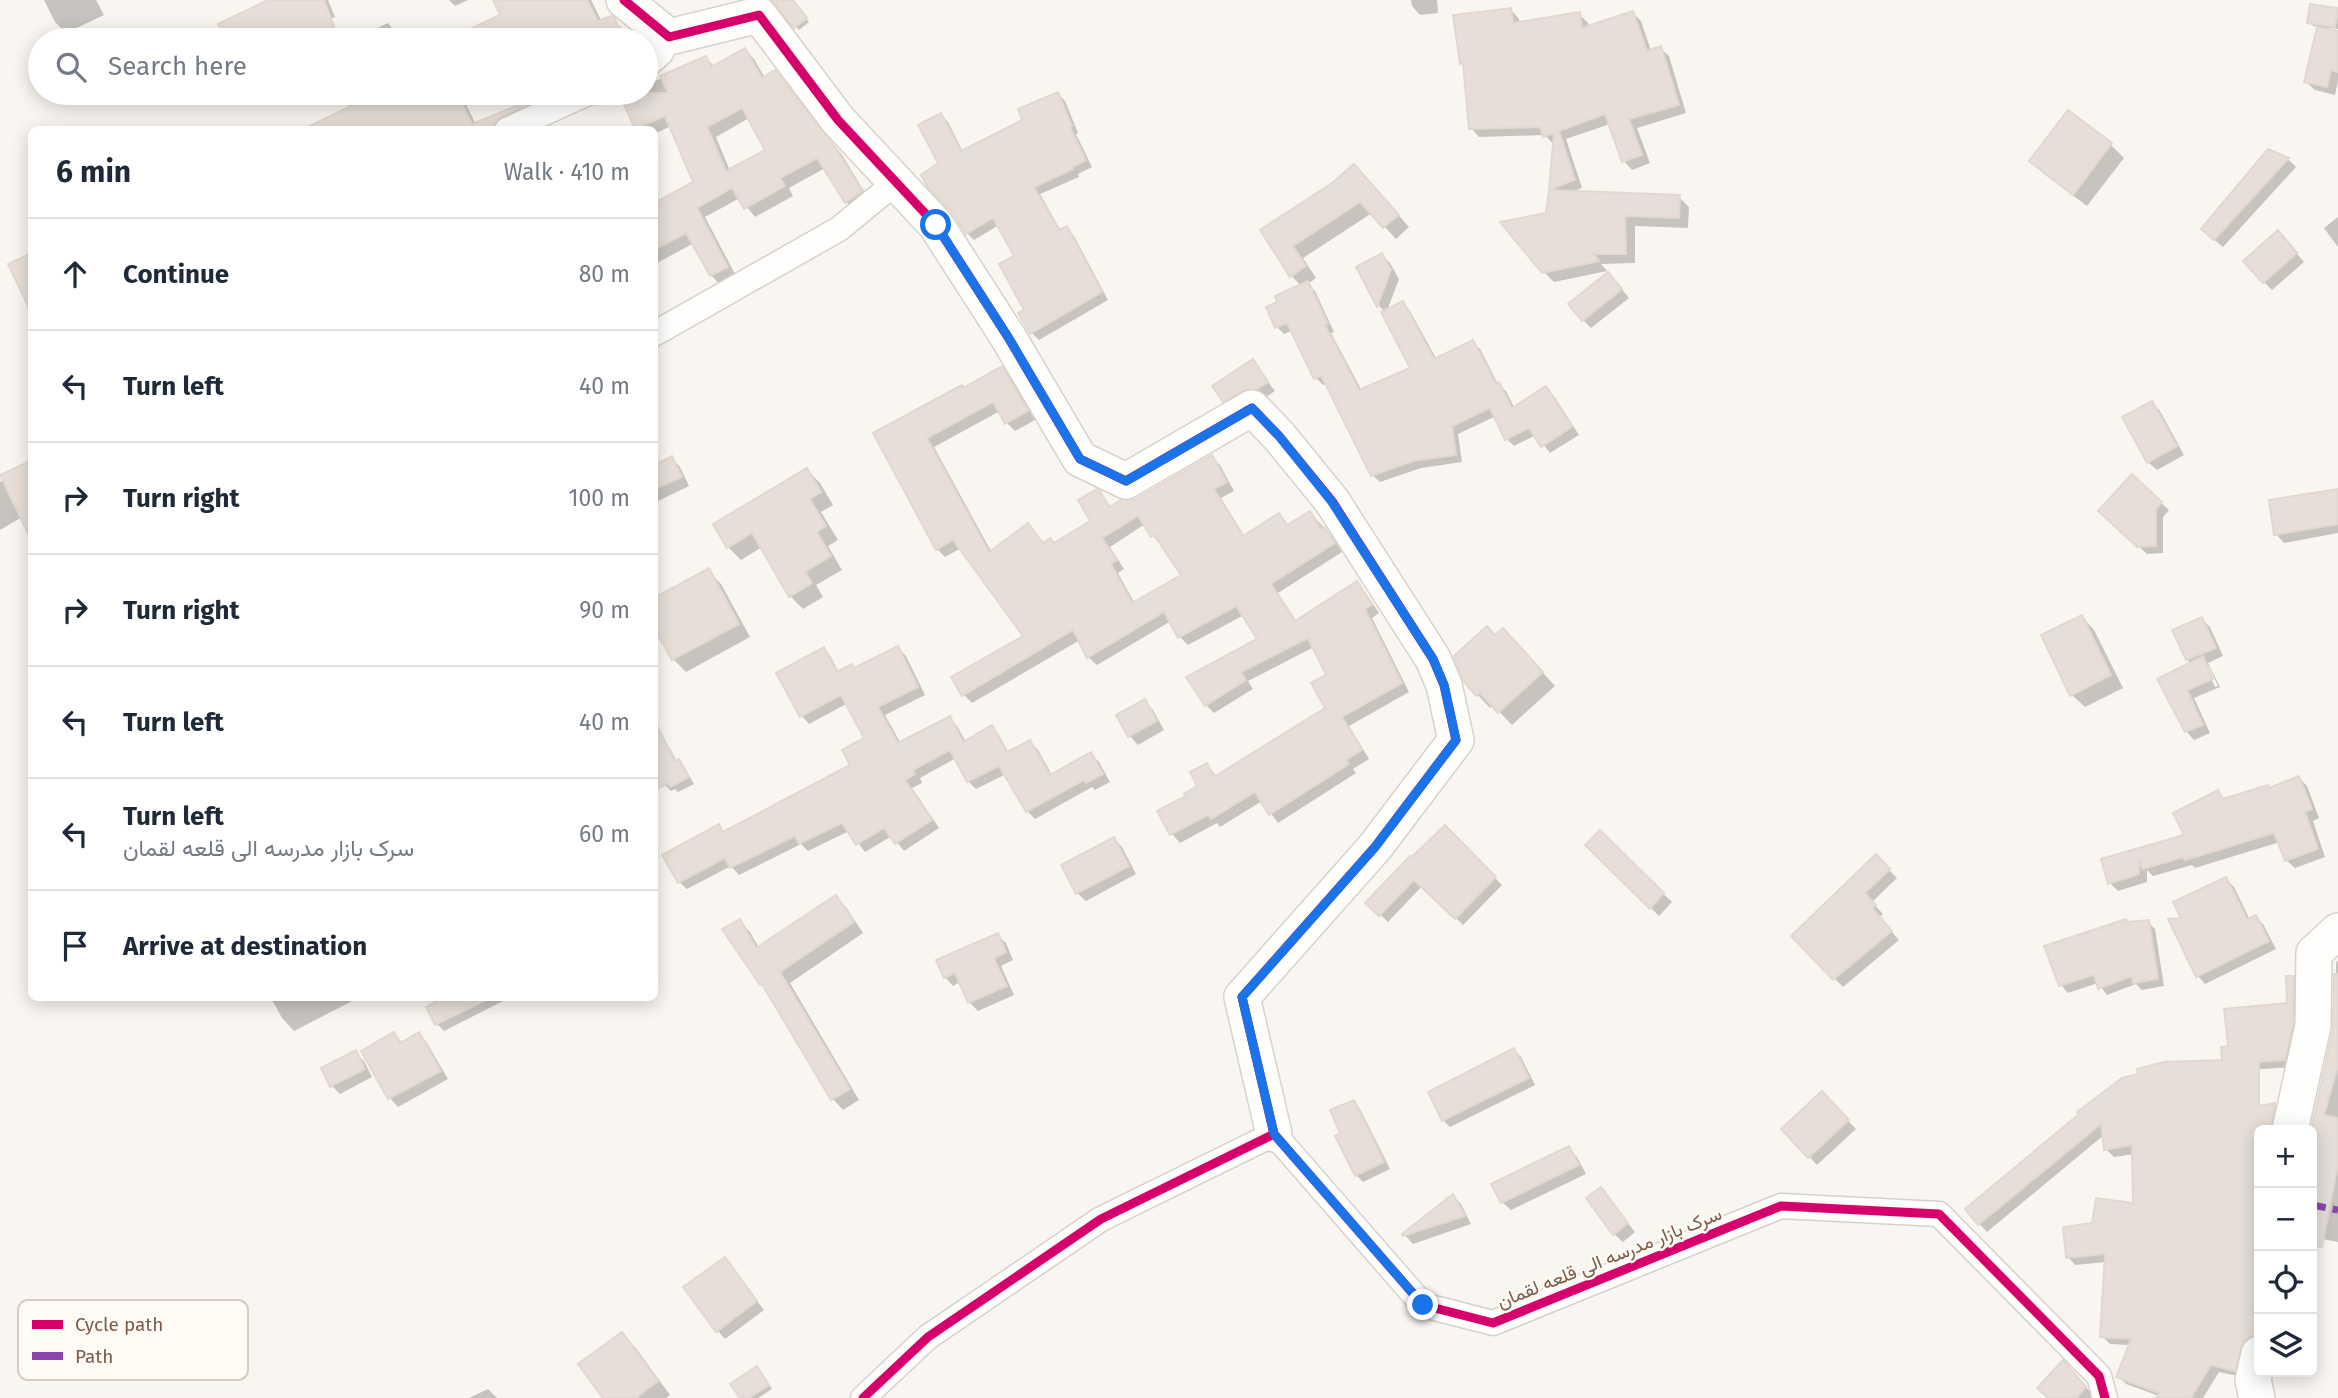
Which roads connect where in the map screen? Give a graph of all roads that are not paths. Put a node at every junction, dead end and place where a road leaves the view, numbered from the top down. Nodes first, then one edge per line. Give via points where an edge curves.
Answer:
1 (624, 0) edge
2 (669, 37) junction
3 (658, 56) edge
4 (562, 105) edge
5 (516, 126) edge
6 (895, 183) junction
7 (658, 332) edge
8 (2338, 931) edge
9 (2291, 1125) edge
10 (1274, 1134) junction
11 (2254, 1376) edge
12 (863, 1398) edge
13 (2105, 1398) edge
14 (2257, 1398) edge

1 - 2 street
2 - 3 street
2 - 6 street via 759,15 838,120
4 - 5 street
6 - 7 street via 839,229
6 - 10 street via 936,225 1080,459 1126,481 1252,408 1332,502 1433,659 1444,685 1456,740 1375,847 1242,997
8 - 9 street via 2314,953 2313,1026
10 - 12 street via 1101,1219 928,1337
10 - 13 street, سرک بازار مدرسه الی قلعه لقمان via 1423,1305 1493,1323 1781,1206 1939,1214 2099,1376
11 - 14 street

